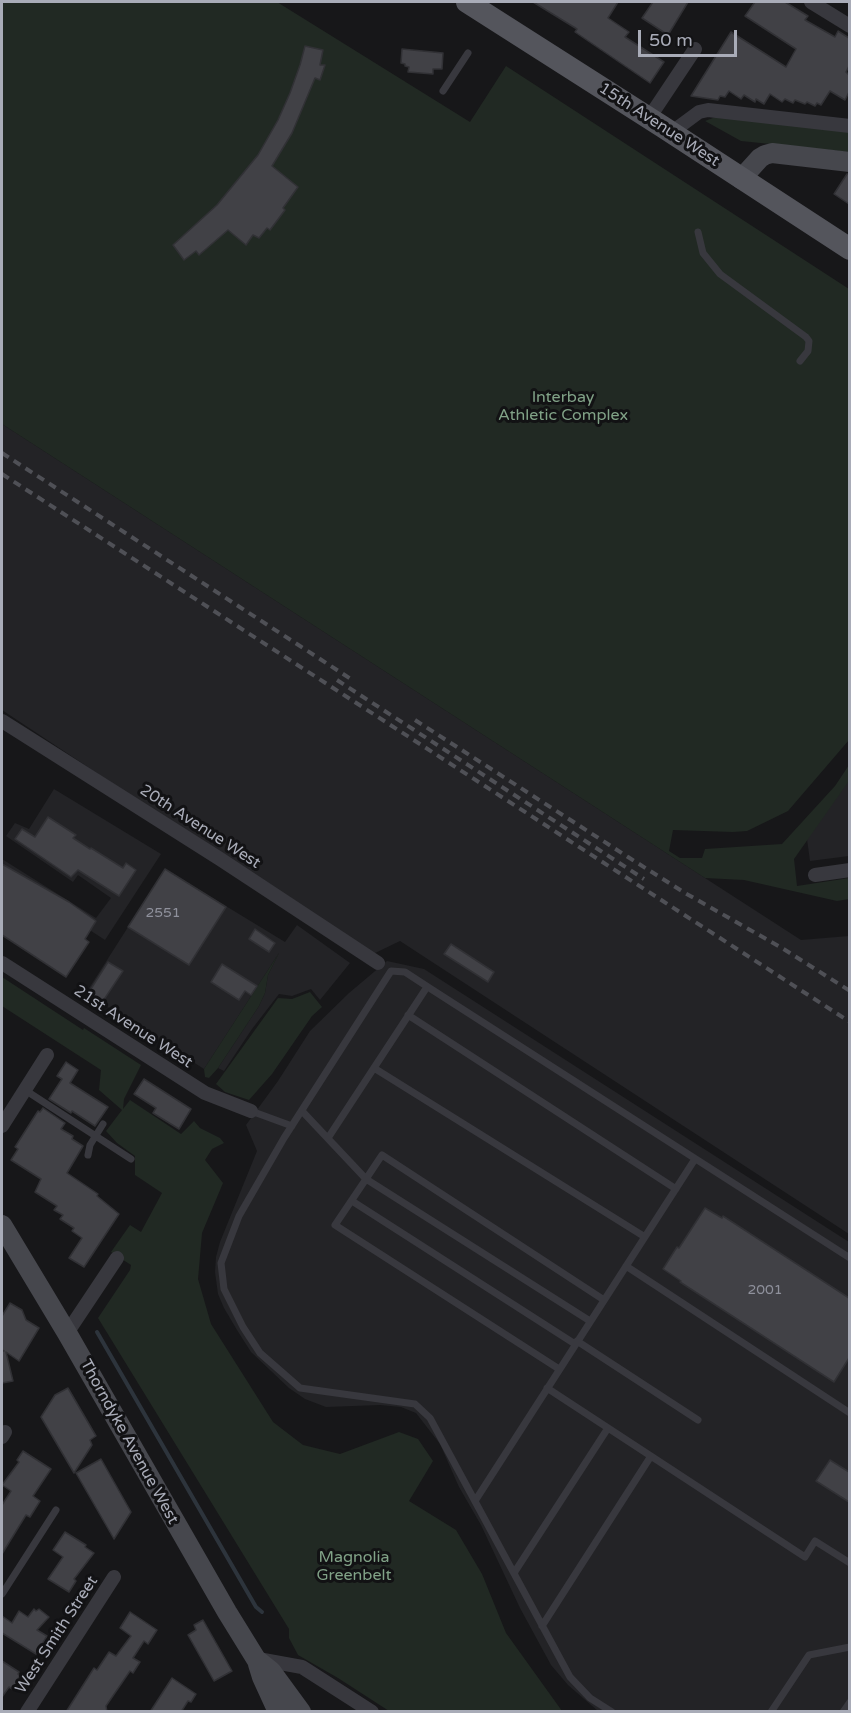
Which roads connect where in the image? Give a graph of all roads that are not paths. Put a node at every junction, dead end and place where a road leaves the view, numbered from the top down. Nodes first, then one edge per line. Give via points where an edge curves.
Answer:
1 (466, 2) edge
2 (812, 2) edge
3 (849, 26) edge
4 (695, 49) dead end
5 (468, 53) dead end
6 (443, 91) dead end
7 (649, 118) junction
8 (849, 126) edge
9 (672, 132) junction
10 (849, 162) edge
11 (741, 178) junction
12 (698, 232) dead end
13 (849, 249) edge
14 (800, 360) dead end
15 (2, 721) edge
16 (849, 870) edge
17 (815, 874) dead end
18 (2, 963) edge
19 (378, 963) dead end
20 (427, 987) junction
21 (408, 1015) junction
22 (47, 1055) dead end
23 (374, 1068) junction
24 (25, 1090) junction
25 (251, 1111) joint
26 (302, 1111) junction
27 (103, 1124) dead end
28 (2, 1126) edge
29 (292, 1126) junction
30 (96, 1135) junction
31 (328, 1138) junction
32 (88, 1155) dead end
33 (131, 1159) dead end
34 (695, 1159) junction
35 (366, 1179) junction
36 (676, 1189) junction
37 (352, 1201) junction
38 (2, 1225) edge
39 (645, 1237) junction
40 (117, 1258) dead end
41 (849, 1258) edge
42 (626, 1266) junction
43 (604, 1300) junction
44 (590, 1322) junction
45 (68, 1333) junction
46 (576, 1343) junction
47 (559, 1369) junction
48 (547, 1388) junction
49 (849, 1413) edge
50 (699, 1420) dead end
51 (608, 1428) junction
52 (651, 1456) junction
53 (475, 1501) junction
54 (56, 1510) dead end
55 (849, 1563) edge
56 (514, 1573) junction
57 (114, 1577) dead end
58 (2, 1594) edge
59 (542, 1626) junction
60 (849, 1647) edge
61 (256, 1659) junction
62 (849, 1702) edge
63 (27, 1712) edge
64 (278, 1712) edge
65 (302, 1712) edge
66 (372, 1712) edge
67 (612, 1712) edge
68 (771, 1712) edge
69 (843, 1712) edge

1 - 7 main road, 15th Avenue West
2 - 3 street
4 - 7 street
5 - 6 lane
7 - 9 main road, 15th Avenue West
8 - 9 street via 708,110
9 - 11 main road, 15th Avenue West
10 - 11 main road via 765,154
11 - 13 main road, 15th Avenue West
12 - 14 lane via 704,253 720,274 809,341 808,351
15 - 19 street, 20th Avenue West
16 - 17 street
18 - 25 street, 21st Avenue West via 205,1093
20 - 21 lane
20 - 26 lane via 405,972 391,971
20 - 34 lane
21 - 23 lane
21 - 36 lane
22 - 24 street
23 - 31 lane
23 - 39 lane
24 - 28 street
24 - 30 lane
25 - 29 lane
26 - 29 lane
26 - 31 lane
27 - 30 lane
29 - 53 lane via 239,1216 221,1263 224,1289 260,1353 300,1388 415,1404 430,1418
30 - 32 lane
30 - 33 lane
31 - 35 lane
34 - 36 lane
34 - 41 lane
35 - 37 lane
35 - 43 lane via 382,1155
35 - 44 lane
36 - 39 lane
37 - 46 lane
37 - 47 lane via 335,1225
38 - 45 main road, Thorndyke Avenue West
39 - 42 lane
40 - 45 street
42 - 43 lane
42 - 49 lane
43 - 44 lane
44 - 46 lane
45 - 61 main road, Thorndyke Avenue West via 174,1523
46 - 47 lane
46 - 50 lane
47 - 48 lane
48 - 51 lane
48 - 53 lane
51 - 52 lane
51 - 56 lane
52 - 55 lane via 805,1557 815,1541
52 - 59 lane
53 - 56 lane
54 - 58 lane
56 - 59 lane
57 - 63 street, West Smith Street
59 - 67 lane via 570,1677 590,1698
60 - 68 lane via 808,1655
61 - 64 main road, Thorndyke Avenue West
61 - 65 main road, Thorndyke Avenue West via 271,1671
61 - 66 street via 302,1668
62 - 69 lane

